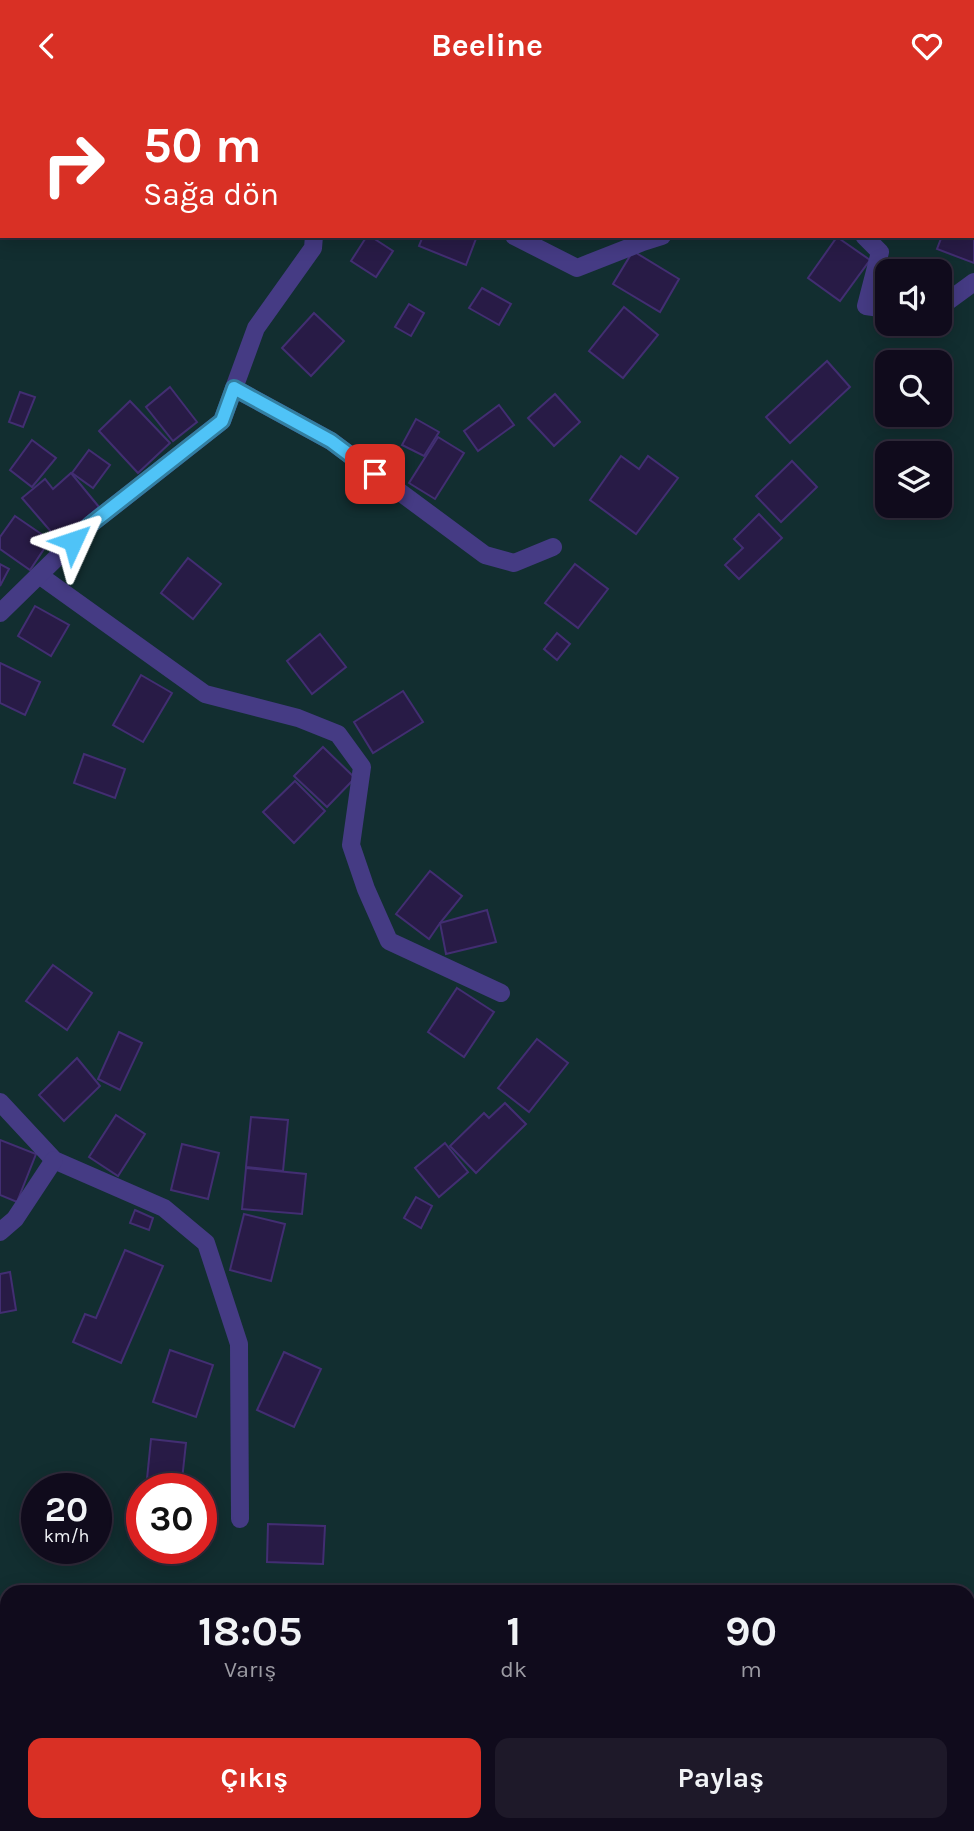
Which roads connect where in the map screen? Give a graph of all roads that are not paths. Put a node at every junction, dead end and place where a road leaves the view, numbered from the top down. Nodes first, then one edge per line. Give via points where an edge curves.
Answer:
1 (314, 238) edge
2 (518, 238) edge
3 (656, 238) edge
4 (866, 238) edge
5 (878, 259) edge
6 (875, 271) edge
7 (974, 282) edge
8 (952, 298) edge
9 (875, 307) edge
10 (234, 388) junction
11 (553, 547) dead end
12 (39, 575) junction
13 (0, 613) edge
14 (501, 993) dead end
15 (0, 1102) edge
16 (54, 1160) junction
17 (0, 1232) edge
18 (240, 1519) dead end

1 - 10 street via 313,249 256,328
2 - 3 street via 577,268
4 - 5 street via 880,252
6 - 9 street via 866,306
7 - 8 street
10 - 11 street via 331,441 485,555 514,563
10 - 12 street via 222,421 91,524
12 - 13 street
12 - 14 street via 205,694 298,717 338,734 362,767 351,845 389,941
15 - 16 street
16 - 17 street via 15,1219
16 - 18 street via 164,1208 206,1243 239,1344

